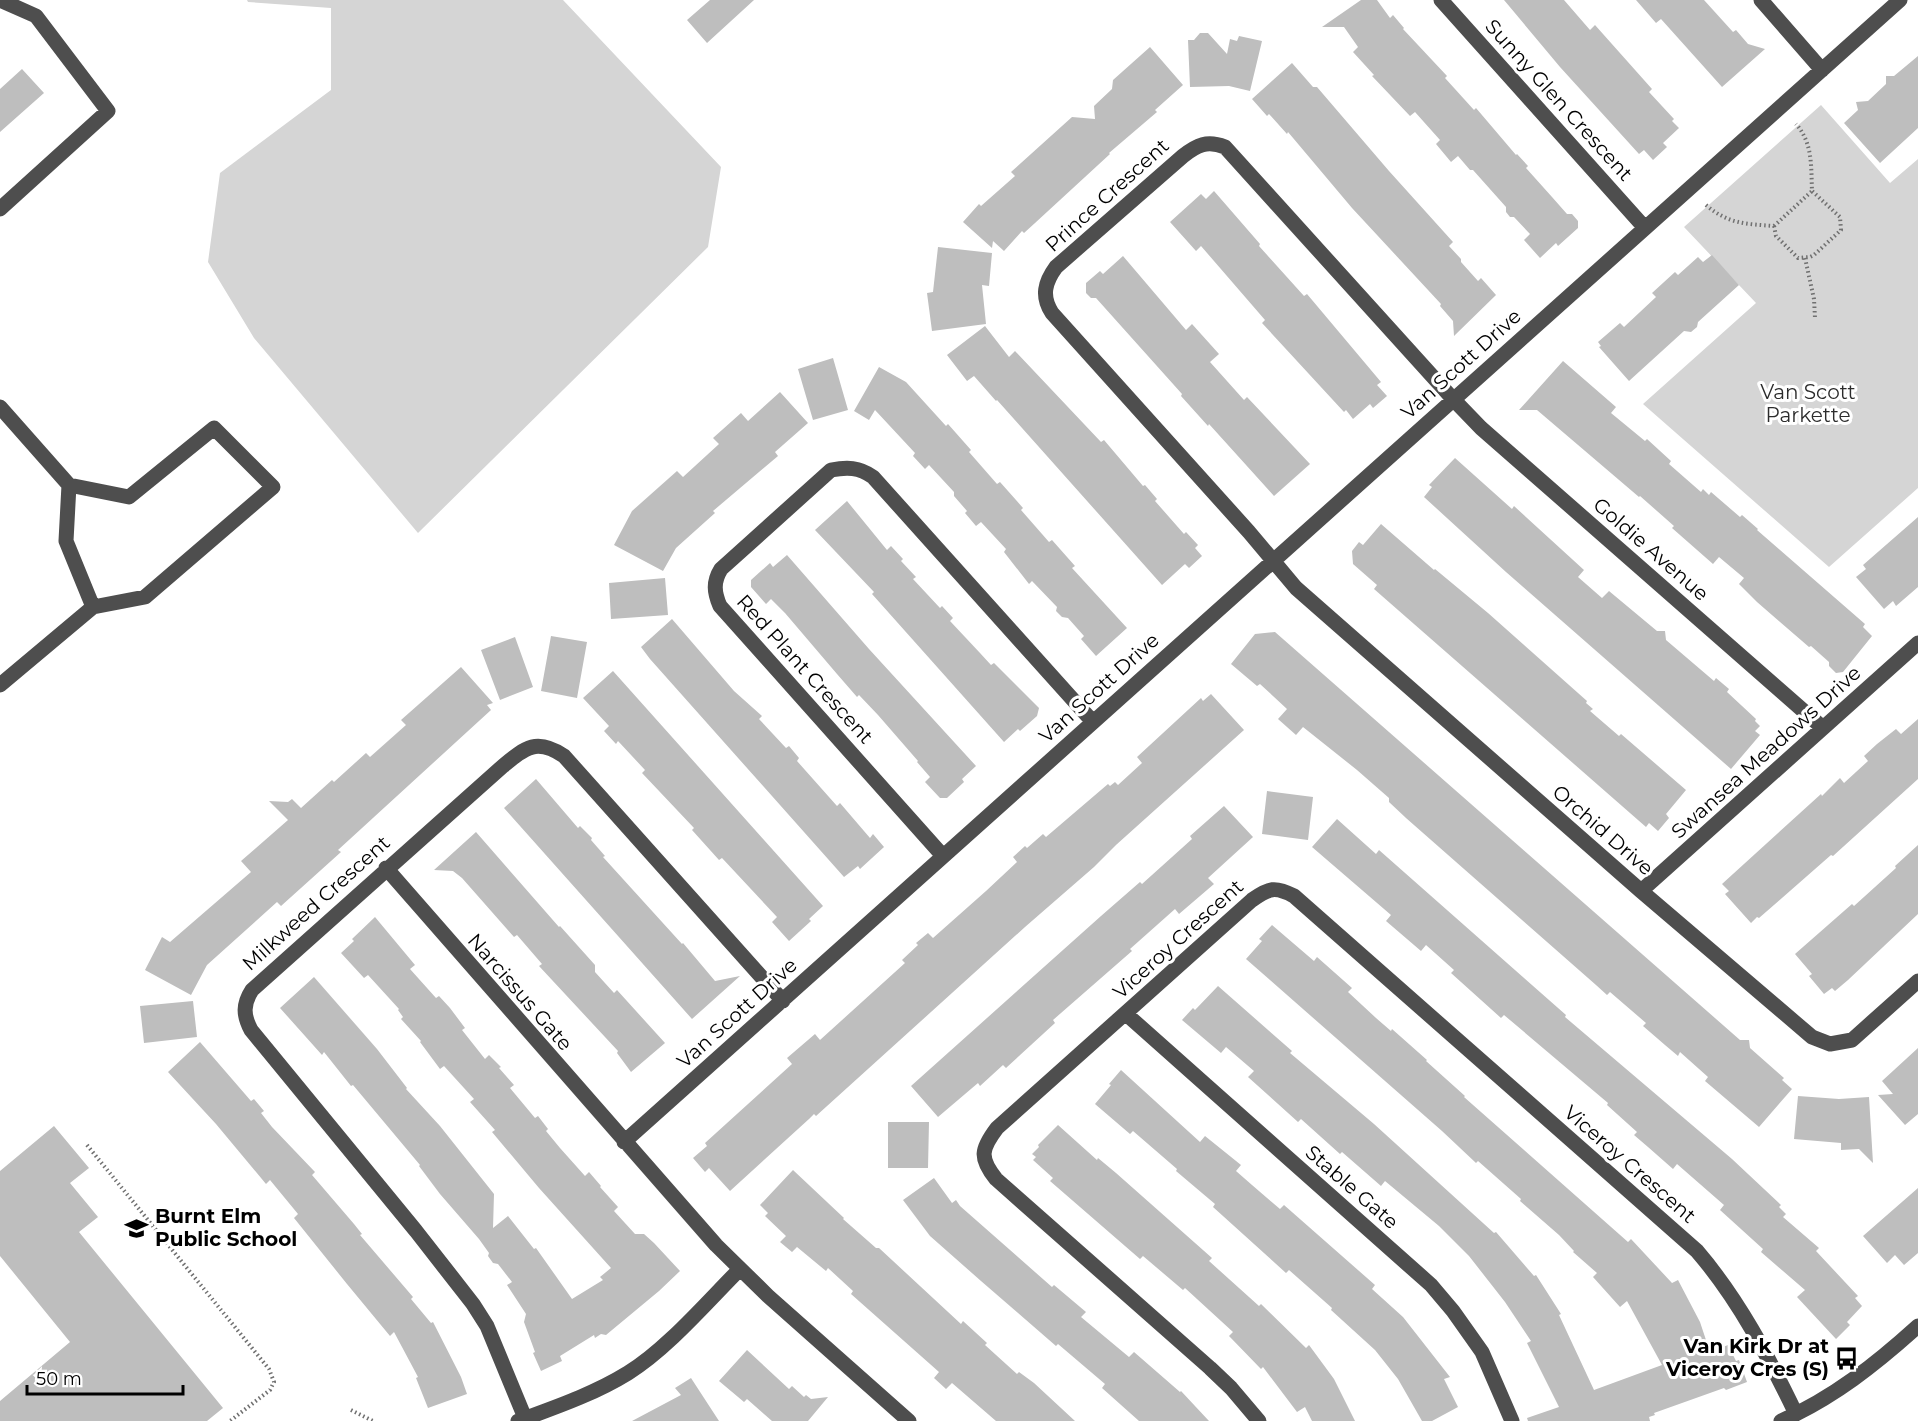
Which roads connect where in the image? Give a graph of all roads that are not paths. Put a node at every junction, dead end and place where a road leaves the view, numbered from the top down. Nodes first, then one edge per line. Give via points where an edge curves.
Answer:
1 (0, 0) edge
2 (1441, 0) edge
3 (1761, 0) edge
4 (1900, 0) edge
5 (1822, 70) junction
6 (0, 209) edge
7 (1645, 228) junction
8 (1453, 399) junction
9 (0, 407) edge
10 (69, 485) junction
11 (1273, 562) junction
12 (93, 607) junction
13 (1918, 643) edge
14 (0, 685) edge
15 (1093, 722) junction
16 (1823, 728) junction
17 (943, 856) junction
18 (386, 868) junction
19 (1641, 891) junction
20 (1918, 981) edge
21 (783, 1000) junction
22 (1125, 1014) junction
23 (624, 1142) junction
24 (740, 1269) junction
25 (1918, 1326) edge
26 (1796, 1414) junction
27 (522, 1420) edge
28 (909, 1421) edge
29 (1259, 1421) edge
30 (1512, 1421) edge
31 (1781, 1421) edge

1 - 6 street via 36,16 108,111
2 - 7 street, Sunny Glen Crescent
3 - 5 street
4 - 5 street, Van Scott Drive
5 - 7 street, Van Scott Drive
7 - 8 street, Van Scott Drive
8 - 11 street, Van Scott Drive
8 - 11 street, Prince Crescent via 1237,159 1217,144 1197,146 1183,156 1056,267 1045,290 1045,302 1052,313
8 - 16 street, Goldie Avenue via 1481,428
9 - 10 street
10 - 12 street via 66,541
10 - 12 street via 129,497 214,428 273,487 145,597
11 - 15 street, Van Scott Drive
11 - 19 street, Orchid Drive via 1296,588
12 - 14 street
13 - 16 street, Swansea Meadows Drive
15 - 17 street, Van Scott Drive
15 - 17 street, Red Plant Crescent via 866,472 846,467 831,470 721,569 714,587 720,606
16 - 19 street, Swansea Meadows Drive
17 - 21 street, Van Scott Drive
18 - 21 street, Milkweed Crescent via 516,755 537,745 555,750
18 - 23 street, Narcissus Gate
18 - 27 street, Milkweed Crescent via 252,990 245,1001 244,1018 473,1304 487,1326
19 - 20 street, Orchid Drive via 1812,1037 1830,1044 1852,1040
21 - 23 street, Van Scott Drive
22 - 26 street, Viceroy Crescent via 1265,890 1278,889 1294,896 1697,1251 1749,1323
22 - 29 street, Viceroy Crescent via 997,1128 984,1150 986,1167 1210,1368
22 - 30 street, Stable Gate via 1431,1285 1482,1352
23 - 24 street
24 - 27 street via 660,1349 630,1372
24 - 28 street
25 - 26 street via 1876,1364
26 - 31 street

